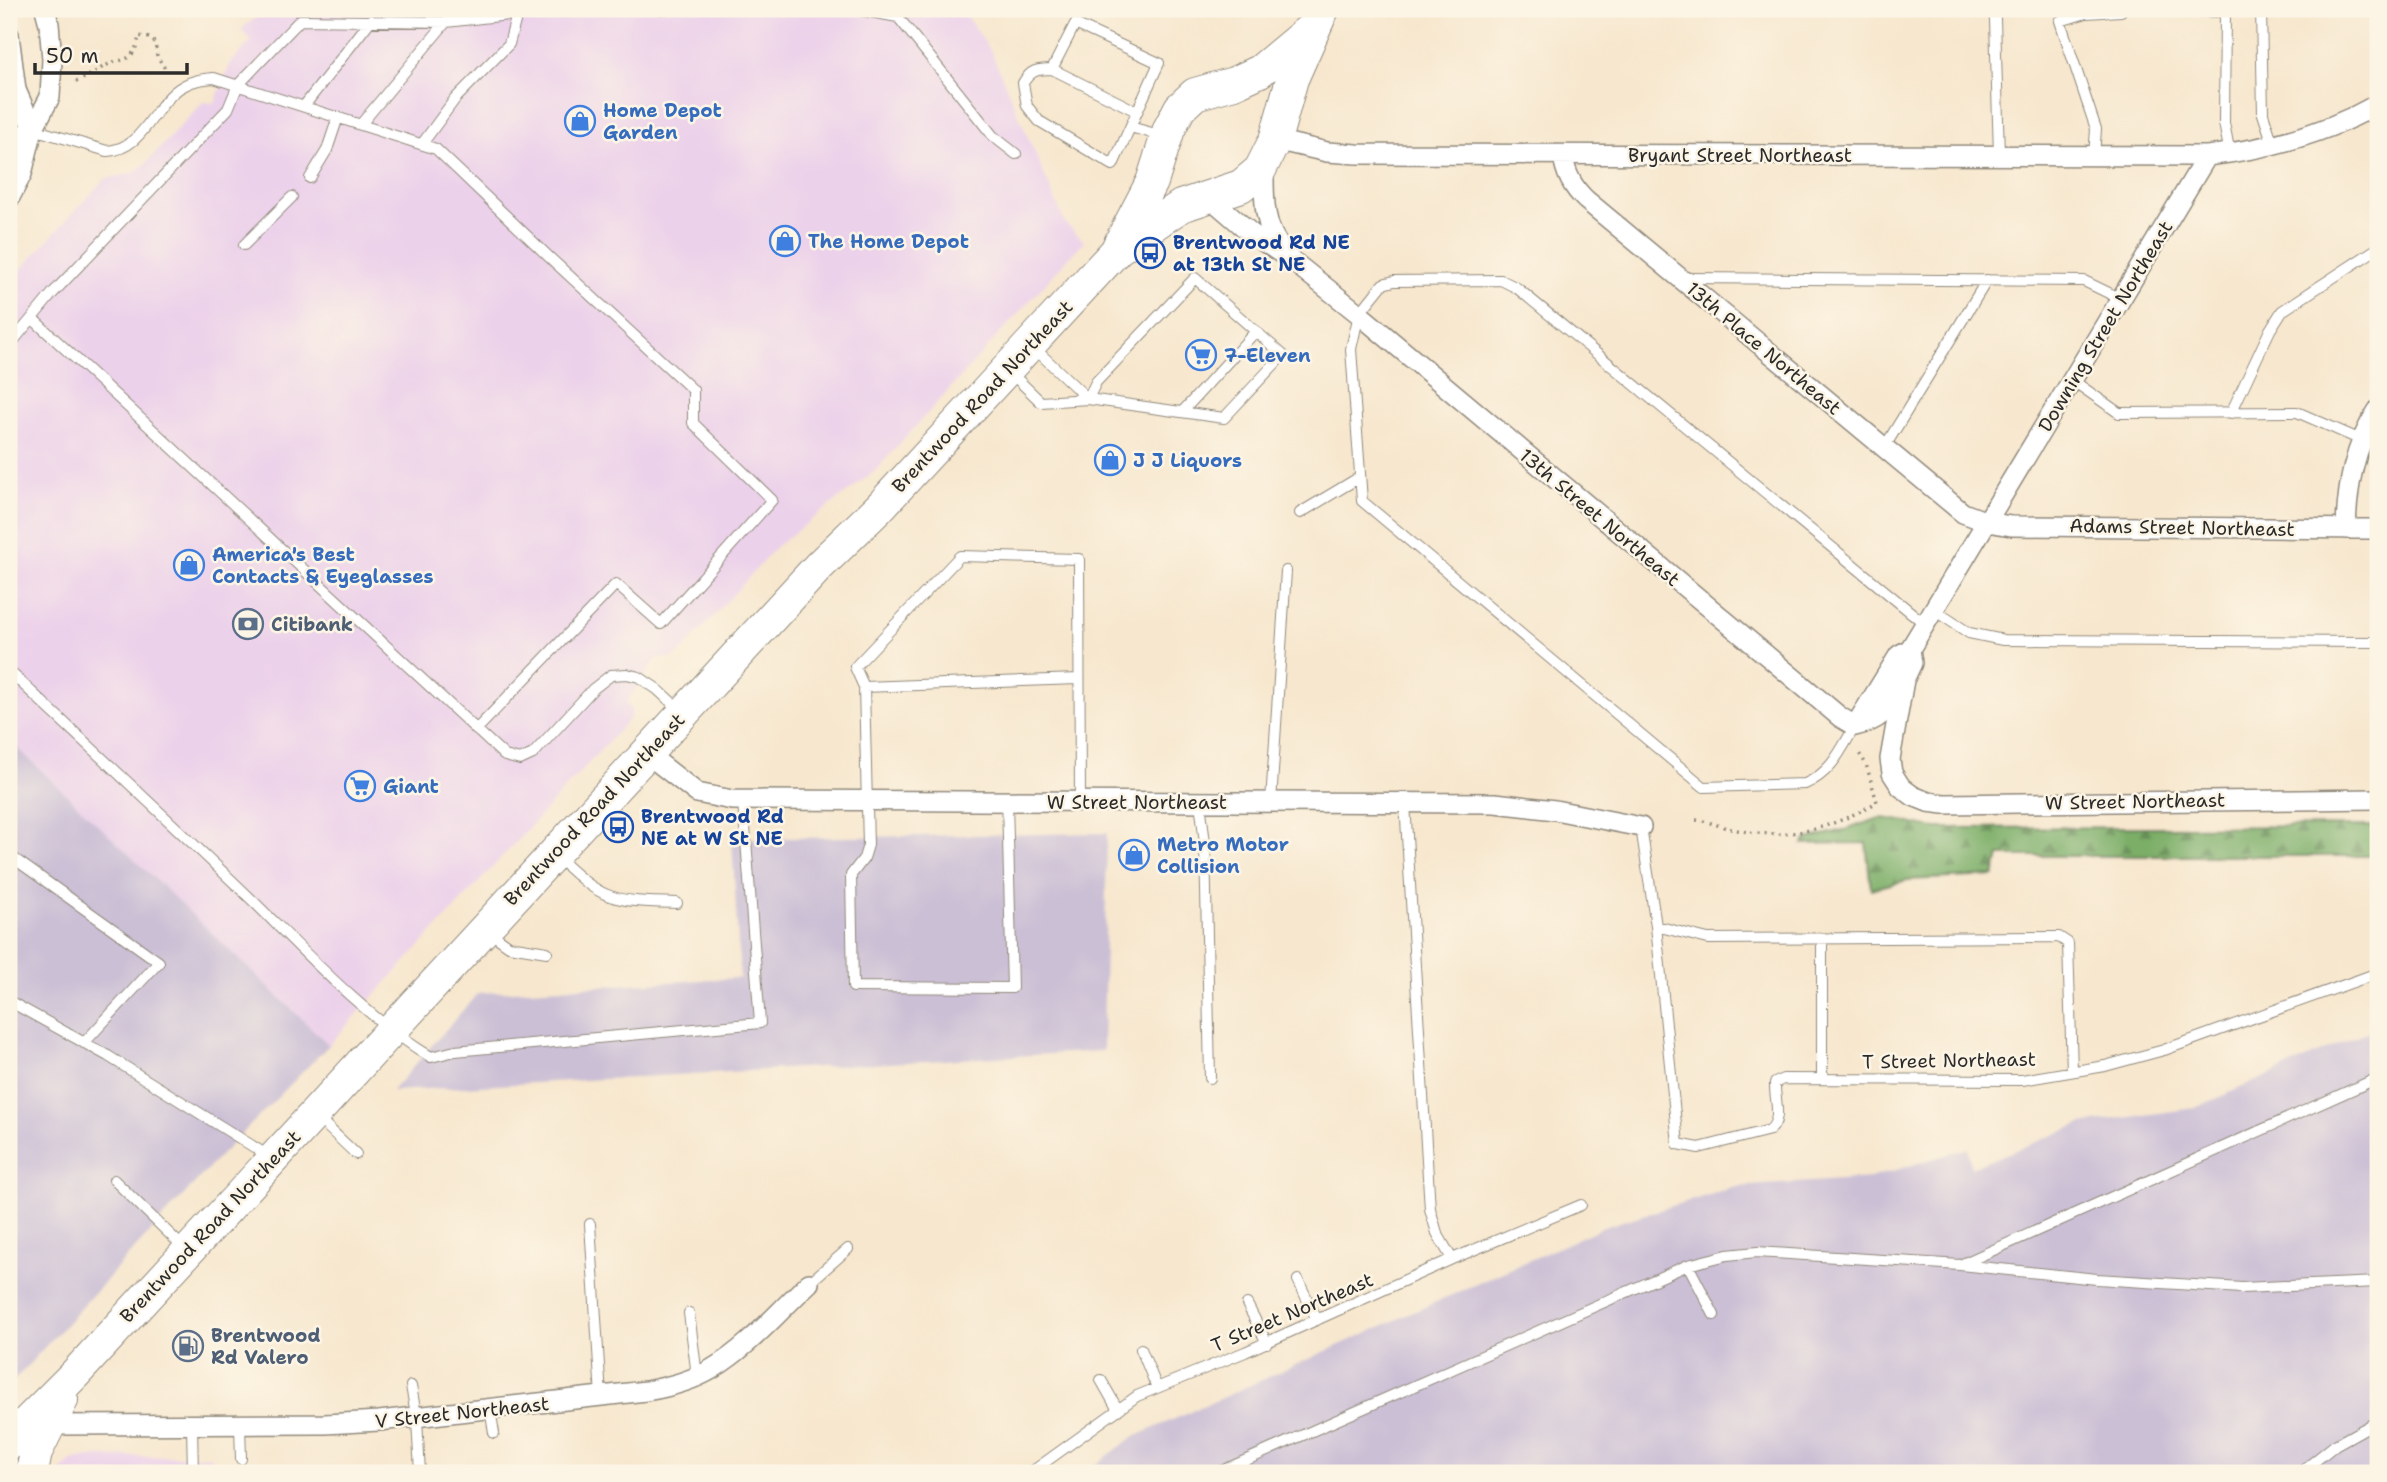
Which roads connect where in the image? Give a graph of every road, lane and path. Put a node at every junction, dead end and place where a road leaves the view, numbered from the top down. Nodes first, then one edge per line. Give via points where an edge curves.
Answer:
1 (45, 9) edge
2 (559, 9) edge
3 (660, 9) edge
4 (680, 9) edge
5 (854, 9) edge
6 (1989, 9) edge
7 (2260, 9) edge
8 (2163, 10) edge
9 (2121, 11) dead end
10 (517, 14) junction
11 (1318, 18) edge
12 (372, 20) junction
13 (446, 22) junction
14 (9, 35) edge
15 (1052, 69) junction
16 (166, 70) dead end
17 (76, 82) dead end
18 (1234, 83) junction
19 (238, 85) junction
20 (2378, 104) edge
21 (304, 106) junction
22 (1136, 111) junction
23 (338, 117) junction
24 (361, 124) junction
25 (1130, 127) junction
26 (33, 129) junction
27 (9, 134) edge
28 (1273, 140) junction
29 (9, 143) edge
30 (422, 144) junction
31 (2273, 144) junction
32 (1163, 148) junction
33 (1016, 153) dead end
34 (2230, 153) junction
35 (1563, 155) junction
36 (1998, 155) junction
37 (2094, 156) junction
38 (2207, 156) junction
39 (310, 178) dead end
40 (292, 197) dead end
41 (1205, 197) junction
42 (9, 199) edge
43 (244, 245) dead end
44 (2378, 248) edge
45 (1118, 249) junction
46 (1290, 258) junction
47 (1680, 278) junction
48 (1987, 280) junction
49 (2121, 299) junction
50 (1359, 314) junction
51 (33, 319) junction
52 (1256, 331) junction
53 (1030, 344) junction
54 (9, 346) edge
55 (1007, 370) junction
56 (2072, 380) junction
57 (1088, 399) junction
58 (1182, 412) junction
59 (2377, 412) edge
60 (2231, 413) junction
61 (2361, 440) junction
62 (1884, 448) junction
63 (1360, 477) junction
64 (1300, 513) dead end
65 (1987, 522) junction
66 (2346, 529) junction
67 (2378, 529) edge
68 (1286, 571) dead end
69 (1929, 617) junction
70 (2378, 642) edge
71 (1910, 649) junction
72 (9, 671) edge
73 (1078, 679) junction
74 (1904, 680) junction
75 (864, 687) junction
76 (683, 713) junction
77 (1854, 726) junction
78 (476, 730) junction
79 (1852, 747) dead end
80 (646, 753) junction
81 (1899, 783) joint
82 (2378, 799) edge
83 (743, 801) junction
84 (868, 801) junction
85 (1007, 802) junction
86 (1080, 802) junction
87 (1200, 802) junction
88 (1271, 802) junction
89 (1405, 803) junction
90 (1696, 820) dead end
91 (1641, 827) joint
92 (554, 853) junction
93 (9, 855) edge
94 (677, 903) dead end
95 (1657, 926) junction
96 (484, 929) junction
97 (1822, 939) junction
98 (547, 952) dead end
99 (2378, 973) edge
100 (9, 1001) edge
101 (391, 1029) junction
102 (85, 1043) junction
103 (2072, 1071) junction
104 (1210, 1078) dead end
105 (2378, 1078) edge
106 (1822, 1079) junction
107 (313, 1114) junction
108 (356, 1154) dead end
109 (272, 1158) junction
110 (114, 1180) dead end
111 (1580, 1205) dead end
112 (590, 1224) dead end
113 (848, 1249) dead end
114 (187, 1251) junction
115 (1451, 1259) junction
116 (1688, 1265) junction
117 (1960, 1265) junction
118 (1298, 1280) dead end
119 (2378, 1282) edge
120 (809, 1283) joint
121 (1247, 1304) dead end
122 (689, 1312) dead end
123 (1714, 1315) dead end
124 (1317, 1320) junction
125 (1267, 1343) junction
126 (1141, 1349) dead end
127 (697, 1376) junction
128 (1101, 1380) dead end
129 (411, 1386) dead end
130 (1157, 1388) junction
131 (601, 1397) junction
132 (490, 1409) junction
133 (1118, 1410) junction
134 (416, 1417) junction
135 (2378, 1421) edge
136 (240, 1425) junction
137 (192, 1426) junction
138 (23, 1430) edge
139 (494, 1433) dead end
140 (242, 1460) dead end
141 (32, 1473) edge
142 (193, 1473) edge
143 (420, 1473) edge
144 (1030, 1473) edge
145 (1217, 1473) edge
146 (2301, 1473) edge

1 - 26 street via 52,59 50,97
2 - 10 lane
3 - 4 lane
5 - 33 lane via 898,17 993,136
6 - 36 lane via 1995,19
7 - 31 lane via 2263,114
8 - 34 lane via 2225,12 2224,123
9 - 37 lane via 2086,13 2060,22 2096,129
10 - 13 lane
10 - 30 lane via 509,44 454,99
11 - 18 main road via 1272,62
11 - 28 main road
12 - 13 lane
12 - 19 lane via 300,20
12 - 21 lane
13 - 24 lane
14 - 26 street via 16,90
15 - 22 lane
15 - 22 lane via 1075,24 1159,63
15 - 25 lane via 1038,69 1023,83 1027,106 1039,121 1113,165
16 - 17 path via 155,43 139,36 129,59
18 - 28 main road via 1262,96
18 - 32 main road via 1190,98 1177,114
19 - 21 lane
19 - 26 lane via 214,78 180,87 131,143 118,151 107,152
19 - 51 lane via 228,109
20 - 31 street via 2319,133
21 - 23 lane
22 - 25 lane
23 - 24 lane
23 - 39 lane via 327,150
24 - 30 lane
25 - 32 lane
26 - 27 street
26 - 29 street
26 - 42 street via 22,174
28 - 35 street, Bryant Street Northeast via 1348,154
28 - 41 main road via 1252,178
28 - 46 street, 13th Street Northeast via 1265,205 1275,240
30 - 78 lane via 436,149 693,390 693,423 772,500 661,625 616,584
31 - 34 street
32 - 41 main road via 1176,180
32 - 45 main road, Brentwood Road Northeast via 1152,182
34 - 38 street
35 - 36 street, Bryant Street Northeast
35 - 47 street, 13th Place Northeast via 1569,177 1581,195
36 - 37 street, Bryant Street Northeast
37 - 38 street, Bryant Street Northeast
38 - 49 street, Downing Street Northeast
40 - 43 lane
41 - 45 main road, Brentwood Road Northeast via 1172,212
41 - 46 street, 13th Street Northeast
44 - 60 lane via 2282,311
45 - 53 main road, Brentwood Road Northeast
46 - 50 street, 13th Street Northeast
47 - 48 lane
47 - 62 street, 13th Place Northeast
48 - 49 lane via 2084,281
48 - 62 lane
49 - 56 street, Downing Street Northeast
50 - 63 lane via 1351,349
50 - 69 lane via 1384,284 1394,281 1501,280 1517,288
50 - 77 street, 13th Street Northeast
51 - 54 lane
51 - 78 lane
52 - 57 lane via 1195,278 1096,382
52 - 58 lane
52 - 58 lane via 1283,355 1224,418
53 - 55 main road, Brentwood Road Northeast
53 - 57 lane
55 - 57 lane via 1041,402
55 - 76 main road, Brentwood Road Northeast
56 - 60 lane via 2119,414
56 - 65 street, Downing Street Northeast
57 - 58 lane
59 - 61 street
60 - 61 lane via 2297,412
61 - 66 street via 2352,472
62 - 65 street, 13th Place Northeast via 1963,513
63 - 64 lane
63 - 77 lane via 1362,501 1704,787 1805,783 1821,777
65 - 66 street, Adams Street Northeast via 2011,526
65 - 69 street, Downing Street Northeast
66 - 67 street, Adams Street Northeast
68 - 88 lane
69 - 70 lane via 2003,640
69 - 71 street, Downing Street Northeast
71 - 74 street, Downing Street Northeast via 1912,663
71 - 77 street, Downing Street Northeast via 1899,654
72 - 101 lane
73 - 75 lane
73 - 75 lane via 1079,559 960,556 855,667
73 - 86 lane
74 - 77 street via 1884,713 1874,722
74 - 81 street, Downing Street Northeast via 1890,759
75 - 84 lane
76 - 78 lane via 649,683 619,674 598,684 528,758 505,756
76 - 80 main road, Brentwood Road Northeast
79 - 90 path via 1863,757 1877,802 1841,822 1789,834 1765,834
80 - 83 street, W Street Northeast via 697,793
80 - 92 main road, Brentwood Road Northeast
81 - 82 street, W Street Northeast via 1920,800 1944,804
83 - 84 street, W Street Northeast
83 - 101 lane via 760,1023 455,1051 431,1057
84 - 85 street, W Street Northeast
84 - 85 lane via 868,845 852,875 853,987 1012,988
85 - 86 street, W Street Northeast
86 - 87 street, W Street Northeast
87 - 88 street, W Street Northeast
87 - 104 lane via 1205,843
88 - 89 street, W Street Northeast
89 - 91 street, W Street Northeast via 1515,804
89 - 115 lane via 1430,1209
91 - 95 lane
92 - 94 lane via 596,892 624,902
92 - 96 main road, Brentwood Road Northeast
93 - 102 lane via 159,962
95 - 97 lane via 1708,940
95 - 106 lane, T Street Northeast via 1678,1144 1699,1149 1770,1130 1777,1115 1775,1083
96 - 98 lane via 509,946
96 - 101 main road, Brentwood Road Northeast
97 - 103 lane via 2059,937 2068,943
97 - 106 lane
99 - 103 lane, T Street Northeast via 2164,1050
100 - 102 lane
101 - 107 main road, Brentwood Road Northeast
102 - 109 lane
103 - 106 lane, T Street Northeast via 2021,1080
105 - 117 lane
107 - 108 lane
107 - 109 main road, Brentwood Road Northeast
109 - 114 main road, Brentwood Road Northeast
110 - 114 lane
111 - 115 lane, T Street Northeast
112 - 131 lane
113 - 120 lane, V Street Northeast
114 - 138 main road, Brentwood Road Northeast
115 - 124 lane, T Street Northeast
116 - 117 lane via 1757,1252
116 - 123 lane
116 - 145 lane
117 - 119 lane via 2242,1288
118 - 124 lane
120 - 127 street, V Street Northeast via 728,1358
121 - 125 lane
122 - 127 lane
124 - 125 lane, T Street Northeast
125 - 130 lane, T Street Northeast
126 - 130 lane
127 - 131 street, V Street Northeast via 664,1388
128 - 133 lane
129 - 134 lane
130 - 133 lane, T Street Northeast
131 - 132 street, V Street Northeast
132 - 134 street, V Street Northeast
132 - 139 lane
133 - 144 lane, T Street Northeast
134 - 136 street, V Street Northeast
134 - 143 lane
135 - 146 lane via 2335,1445
136 - 137 street, V Street Northeast
136 - 140 lane
137 - 138 street, V Street Northeast
137 - 142 lane
138 - 141 main road via 37,1452

